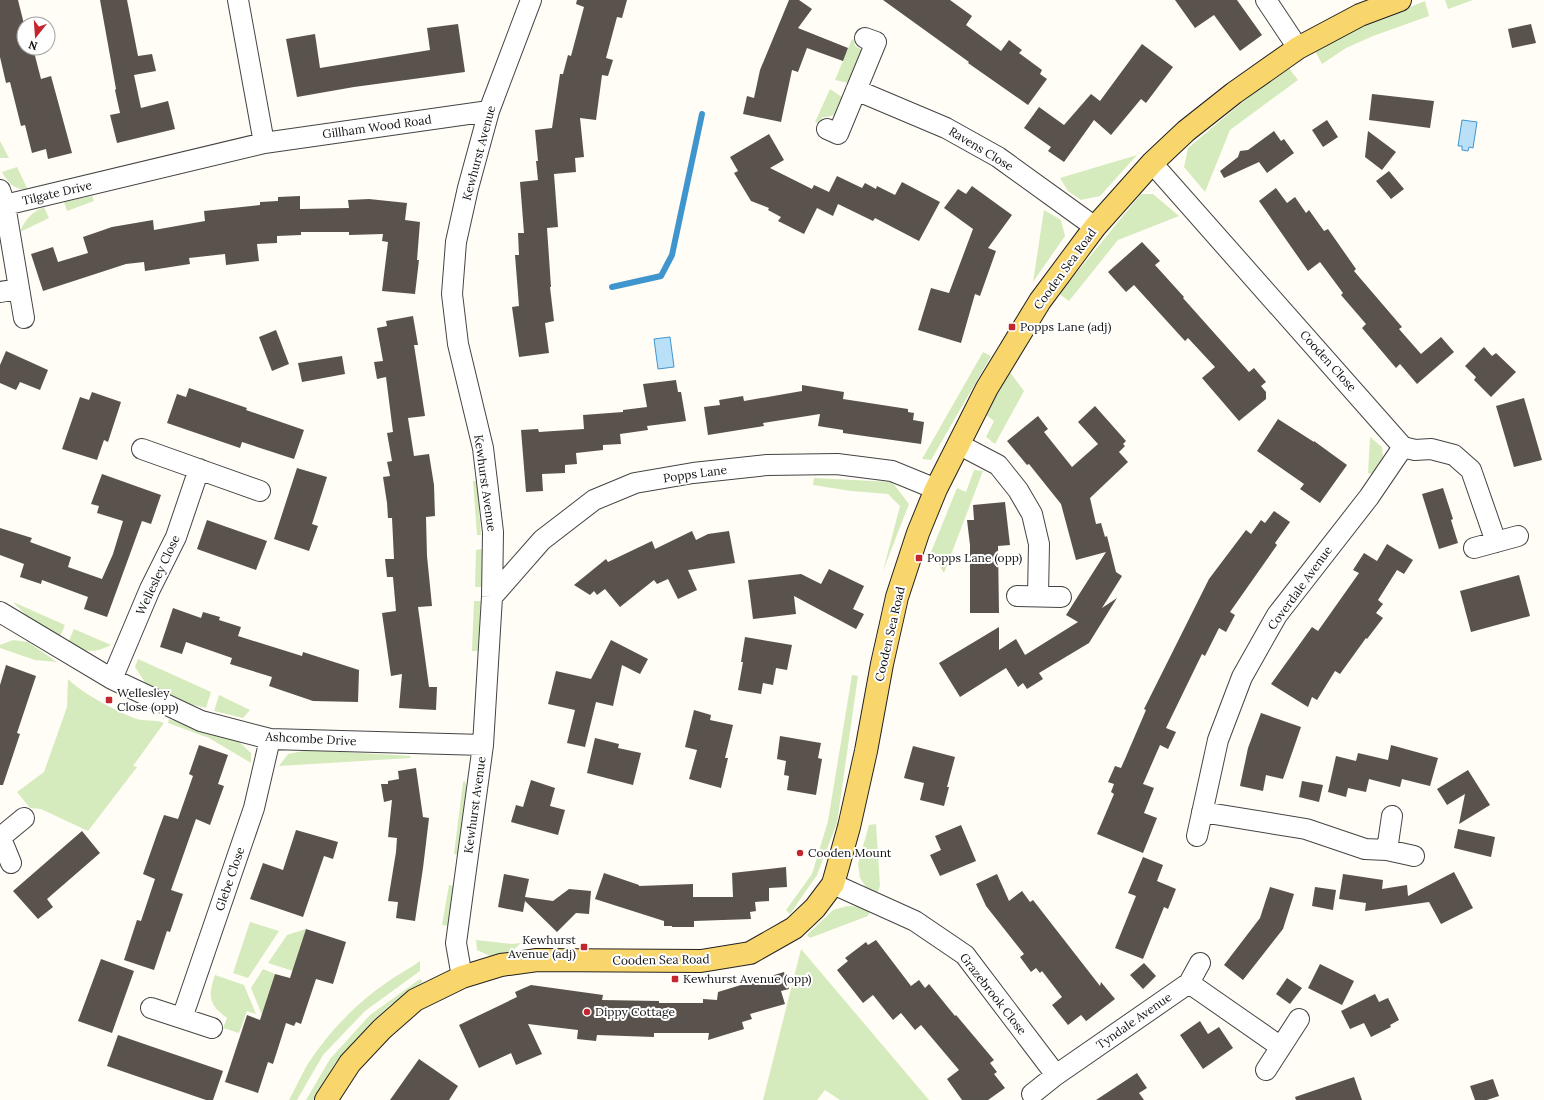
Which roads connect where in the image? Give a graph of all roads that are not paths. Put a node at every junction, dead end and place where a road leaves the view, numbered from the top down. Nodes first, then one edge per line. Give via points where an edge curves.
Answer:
1 (238, 0) edge
2 (531, 0) edge
3 (1266, 0) edge
4 (1400, 0) edge
5 (865, 38) dead end
6 (1298, 48) junction
7 (856, 90) junction
8 (490, 111) junction
9 (827, 129) dead end
10 (264, 143) junction
11 (1152, 163) junction
12 (109, 181) joint
13 (3, 198) edge
14 (1095, 227) junction
15 (9, 291) edge
16 (24, 318) dead end
17 (958, 444) junction
18 (1403, 446) junction
19 (142, 449) dead end
20 (199, 469) junction
21 (936, 489) junction
22 (260, 491) dead end
23 (1518, 536) dead end
24 (1496, 542) junction
25 (1474, 548) dead end
26 (1017, 596) dead end
27 (1038, 596) junction
28 (492, 597) junction
29 (1061, 597) dead end
30 (1, 616) edge
31 (112, 679) junction
32 (270, 739) junction
33 (483, 745) junction
34 (1202, 812) junction
35 (1392, 816) dead end
36 (24, 818) dead end
37 (1197, 836) dead end
38 (0, 837) edge
39 (1387, 850) junction
40 (1414, 856) dead end
41 (11, 863) dead end
42 (833, 884) junction
43 (1200, 963) dead end
44 (462, 977) junction
45 (1189, 983) junction
46 (151, 1008) dead end
47 (182, 1018) junction
48 (1299, 1019) dead end
49 (212, 1028) dead end
50 (1281, 1047) junction
51 (1266, 1070) dead end
52 (1056, 1075) junction
53 (1032, 1094) dead end
54 (326, 1100) edge

1 - 10 street
2 - 8 street, Kewhurst Avenue
3 - 6 street
4 - 6 main road, Cooden Sea Road via 1360,15
5 - 7 street via 876,42
6 - 11 main road, Cooden Sea Road via 1234,93 1186,131
7 - 9 street via 838,134
7 - 14 street, Ravens Close via 946,128 998,157
8 - 10 street, Gillham Wood Road
8 - 28 street, Kewhurst Avenue via 456,242 452,294 458,344 482,448 493,532
10 - 12 street, Gillham Wood Road
11 - 14 main road, Cooden Sea Road
11 - 18 street, Cooden Close
12 - 13 street, Tilgate Drive
13 - 15 street, Tilgate Drive
14 - 17 main road, Cooden Sea Road via 1040,301 987,388
15 - 16 street, Tilgate Drive
17 - 21 main road, Cooden Sea Road
17 - 27 street via 998,465 1018,490 1032,514 1039,544
18 - 24 street via 1454,455 1471,470
18 - 34 street, Coverdale Avenue via 1368,497 1277,615 1242,677 1218,740
19 - 20 street
20 - 22 street
20 - 31 street, Wellesley Close via 176,537 150,589
21 - 28 street, Popps Lane via 892,471 837,464 767,465 635,483 594,500 542,540
21 - 42 main road, Cooden Sea Road via 918,532 897,597 866,751
23 - 24 street
24 - 25 street
26 - 27 street
27 - 29 street
28 - 33 street, Kewhurst Avenue
30 - 31 street, Ashcombe Drive
31 - 32 street, Ashcombe Drive via 201,721
32 - 33 street, Ashcombe Drive
32 - 47 street, Glebe Close via 254,808
33 - 44 street, Kewhurst Avenue via 456,943
34 - 37 street, Coverdale Avenue
34 - 39 street via 1306,829 1365,849
35 - 39 street
36 - 38 street
38 - 41 street
39 - 40 street
42 - 44 main road, Cooden Sea Road via 815,908 794,928 750,952 701,961 537,960 501,964
42 - 52 street, Grazebrook Close via 915,921 965,955
43 - 45 street, Tyndale Avenue
44 - 54 main road, Cooden Sea Road via 415,1000 382,1029 350,1063
45 - 50 street
45 - 52 street, Tyndale Avenue
46 - 47 street
47 - 49 street
48 - 50 street
50 - 51 street
52 - 53 street

